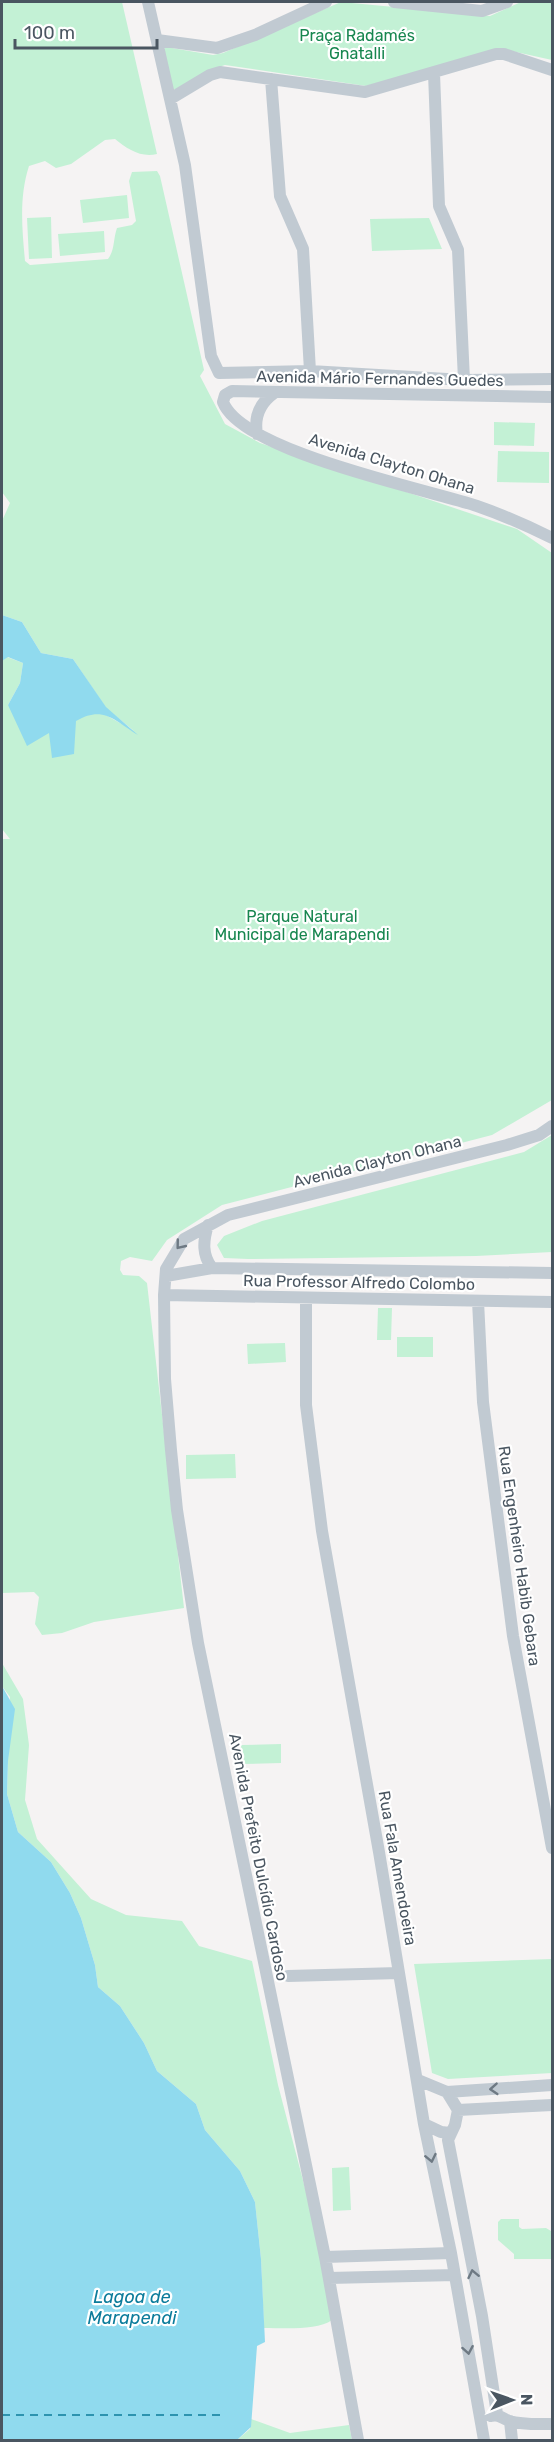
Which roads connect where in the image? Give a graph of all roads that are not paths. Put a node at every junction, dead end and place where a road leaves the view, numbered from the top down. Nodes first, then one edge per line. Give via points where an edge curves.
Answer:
1 (148, 2) edge
2 (326, 2) edge
3 (394, 2) edge
4 (507, 2) edge
5 (157, 40) junction
6 (552, 70) edge
7 (434, 74) junction
8 (271, 79) junction
9 (170, 99) junction
10 (310, 371) junction
11 (552, 379) edge
12 (464, 380) junction
13 (274, 393) junction
14 (552, 397) edge
15 (228, 410) joint
16 (257, 434) junction
17 (552, 538) edge
18 (552, 1126) edge
19 (208, 1225) junction
20 (212, 1268) junction
21 (552, 1273) edge
22 (166, 1276) junction
23 (164, 1295) junction
24 (306, 1298) junction
25 (478, 1301) junction
26 (552, 1302) edge
27 (552, 1848) edge
28 (399, 1973) junction
29 (288, 1976) dead end
30 (418, 2080) junction
31 (552, 2085) edge
32 (447, 2092) junction
33 (552, 2105) edge
34 (458, 2110) junction
35 (424, 2124) junction
36 (450, 2133) junction
37 (452, 2253) junction
38 (325, 2256) junction
39 (455, 2275) junction
40 (329, 2278) junction
41 (497, 2414) junction
42 (510, 2421) junction
43 (481, 2424) junction
44 (552, 2424) edge
45 (358, 2440) edge
46 (484, 2440) edge
47 (512, 2440) edge

1 - 5 street
2 - 5 street via 217,48
3 - 4 street via 482,11
5 - 9 street
6 - 7 street via 504,54
7 - 8 street via 365,92
7 - 12 street via 439,206 458,250
8 - 9 street via 220,72
8 - 10 street via 280,196 303,249
9 - 10 street, Avenida Mário Fernandes Guedes via 185,165 211,356 219,373
10 - 12 street, Avenida Mário Fernandes Guedes
11 - 12 street, Avenida Mário Fernandes Guedes
13 - 14 street, Avenida Mário Fernandes Guedes
13 - 15 street, Avenida Mário Fernandes Guedes via 228,393 223,402
13 - 16 street via 258,412
15 - 16 street, Avenida Clayton Ohana
16 - 17 street, Avenida Clayton Ohana via 356,472 476,506
18 - 19 street, Avenida Clayton Ohana via 539,1135 507,1145 249,1209
19 - 20 street via 204,1246
19 -> 22 street, Avenida Clayton Ohana via 184,1239 171,1258
20 - 21 street, Rua Professor Alfredo Colombo
20 - 22 street, Rua Professor Alfredo Colombo
22 - 23 street, Avenida Prefeito Dulcídio Cardoso
23 - 24 street, Rua Professor Alfredo Colombo
23 - 38 street, Avenida Prefeito Dulcídio Cardoso via 171,1450 198,1643
24 - 25 street, Rua Professor Alfredo Colombo
24 - 28 street, Rua Fala Amendoeira via 306,1405 322,1531
25 - 26 street, Rua Professor Alfredo Colombo
25 - 27 street, Rua Engenheiro Habib Gebara via 483,1402 513,1636
28 - 29 street
28 - 30 street, Rua Fala Amendoeira
30 - 32 street
30 - 35 street, Rua Fala Amendoeira
31 -> 32 street
32 - 34 street
33 - 34 street
34 - 36 street
35 - 36 street
35 -> 37 street, Rua Fala Amendoeira
41 -> 36 street via 448,2140
37 - 38 street
37 - 39 street, Rua Fala Amendoeira
38 - 40 street, Avenida Prefeito Dulcídio Cardoso
39 - 40 street
39 -> 43 street, Rua Fala Amendoeira
40 - 45 street, Avenida Prefeito Dulcídio Cardoso
41 - 42 street
41 - 43 street via 488,2416
42 - 44 street
42 - 47 street
43 - 46 street, Rua Fala Amendoeira

